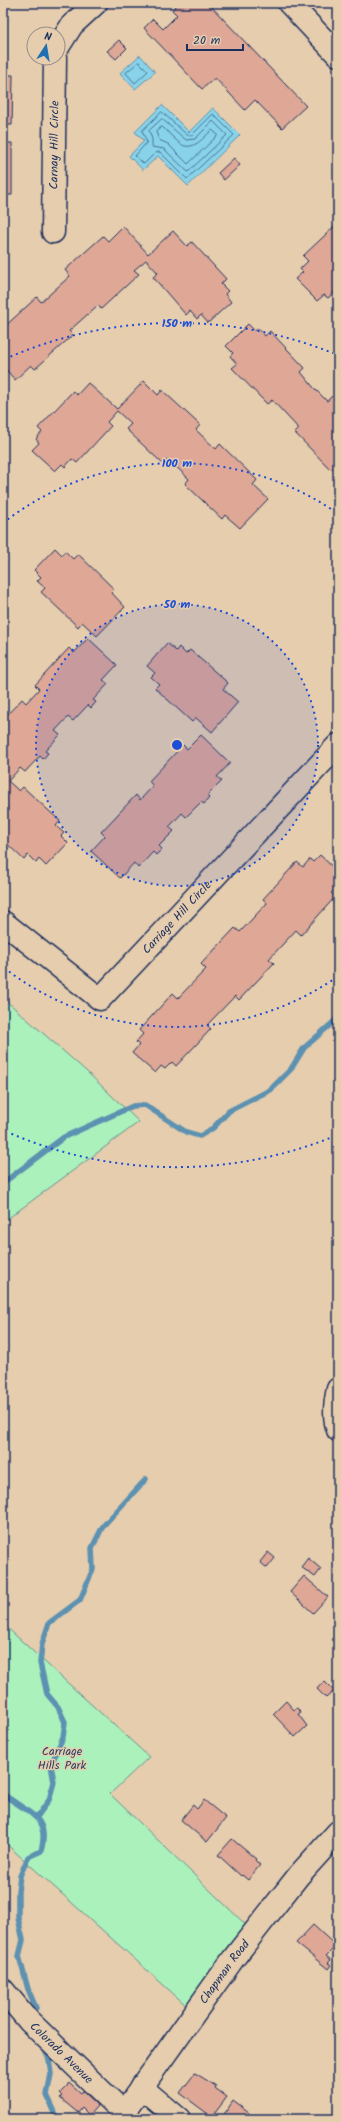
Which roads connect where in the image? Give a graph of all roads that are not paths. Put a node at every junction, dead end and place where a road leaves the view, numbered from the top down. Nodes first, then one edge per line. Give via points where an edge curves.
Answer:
1 (96, 3) edge
2 (289, 3) edge
3 (66, 35) edge
4 (338, 55) edge
5 (55, 66) edge
6 (53, 232) dead end
7 (338, 745) edge
8 (3, 922) edge
9 (338, 1389) edge
10 (338, 1430) edge
11 (338, 1832) edge
12 (3, 1990) edge
13 (141, 2087) junction
14 (121, 2115) edge
15 (180, 2119) edge

1 - 3 street via 72,25
2 - 4 street
5 - 6 street, Carnay Hill Circle
7 - 8 street, Carriage Hill Circle via 100,999
9 - 10 street via 335,1408
11 - 13 street, Chapman Road via 233,1959
12 - 14 street, Colorado Avenue
13 - 14 street, Chapman Road
13 - 15 street

